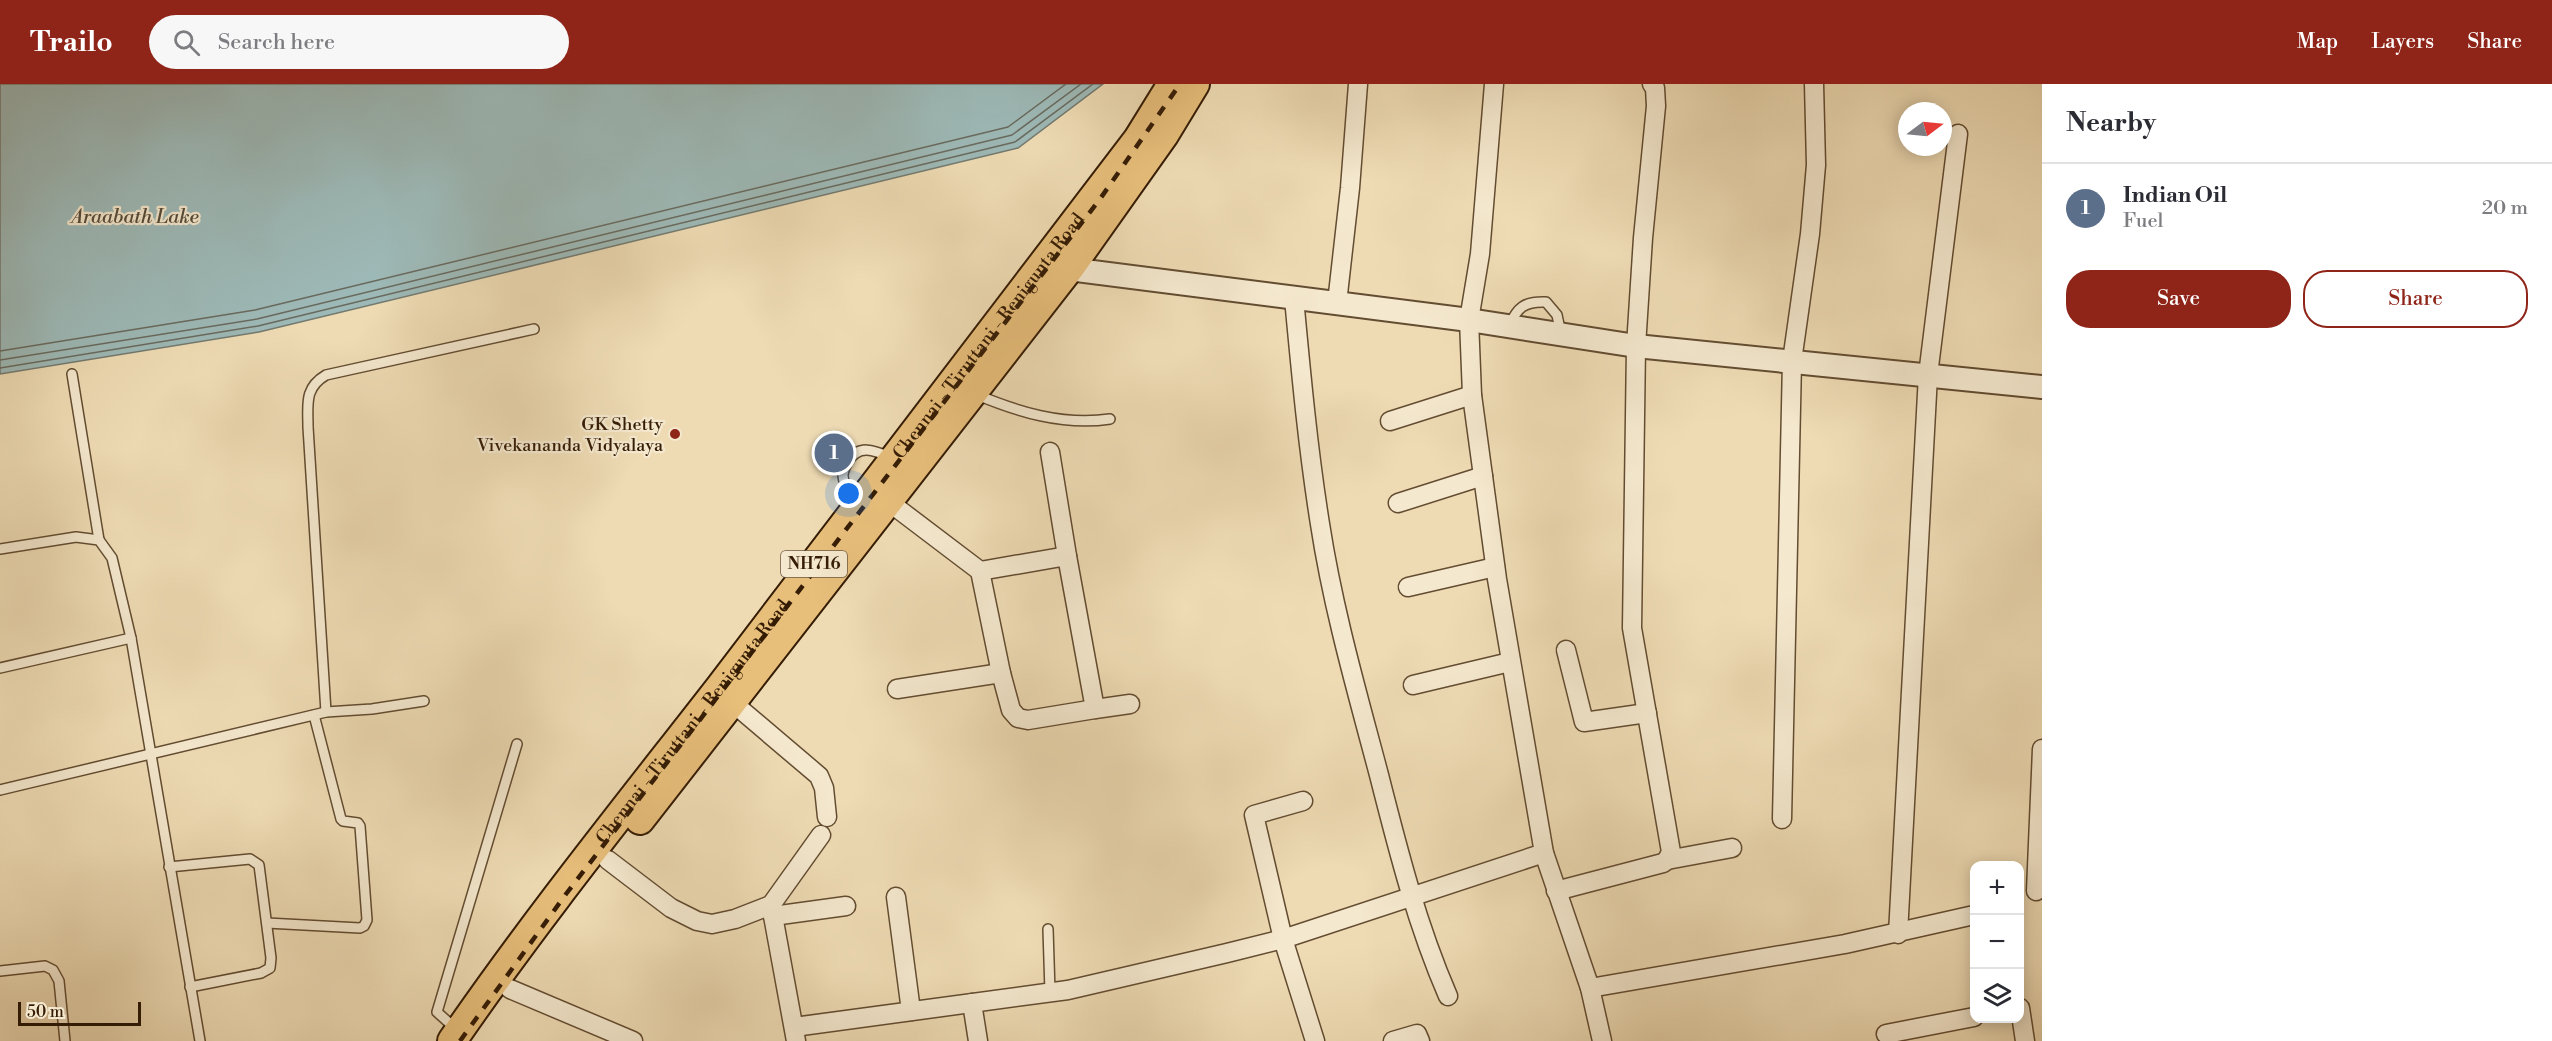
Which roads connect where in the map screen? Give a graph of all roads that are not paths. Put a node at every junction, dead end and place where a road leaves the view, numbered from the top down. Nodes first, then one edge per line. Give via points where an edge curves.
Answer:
1 (1172, 84) edge
2 (1195, 84) edge
3 (1358, 84) edge
4 (1494, 84) edge
5 (1652, 84) edge
6 (1814, 84) edge
7 (1958, 134) dead end
8 (1060, 262) junction
9 (1294, 298) junction
10 (1336, 303) junction
11 (1469, 320) junction
12 (534, 329) dead end
13 (1636, 346) junction
14 (1792, 361) junction
15 (72, 374) dead end
16 (1928, 375) junction
17 (2042, 387) edge
18 (973, 393) junction
19 (1472, 395) junction
20 (1110, 419) dead end
21 (1390, 421) dead end
22 (1050, 452) dead end
23 (1483, 476) junction
24 (889, 502) junction
25 (1398, 503) dead end
26 (99, 540) junction
27 (0, 549) edge
28 (1066, 556) junction
29 (1495, 567) junction
30 (980, 571) junction
31 (1408, 587) dead end
32 (131, 638) junction
33 (1566, 650) dead end
34 (1510, 662) junction
35 (0, 668) edge
36 (1000, 673) junction
37 (1413, 684) dead end
38 (897, 689) dead end
39 (424, 701) dead end
40 (733, 703) junction
41 (1130, 704) dead end
42 (1095, 709) junction
43 (326, 712) junction
44 (1647, 712) junction
45 (314, 715) junction
46 (517, 744) dead end
47 (2042, 749) edge
48 (151, 755) junction
49 (0, 790) edge
50 (1303, 801) dead end
51 (827, 817) dead end
52 (1782, 819) dead end
53 (821, 835) dead end
54 (1732, 848) dead end
55 (1544, 853) junction
56 (608, 860) junction
57 (1667, 860) junction
58 (169, 867) junction
59 (1556, 891) junction
60 (2032, 893) edge
61 (896, 897) dead end
62 (1411, 897) junction
63 (846, 906) dead end
64 (772, 910) junction
65 (1970, 916) edge
66 (267, 923) junction
67 (1048, 929) dead end
68 (1898, 934) junction
69 (1283, 939) junction
70 (0, 971) edge
71 (190, 987) junction
72 (1590, 988) junction
73 (510, 989) junction
74 (1050, 992) junction
75 (1449, 996) dead end
76 (972, 1003) junction
77 (912, 1011) junction
78 (1970, 1018) edge
79 (2022, 1023) edge
80 (795, 1034) edge
81 (1886, 1034) dead end
82 (613, 1037) edge
83 (462, 1038) edge
84 (65, 1041) edge
85 (200, 1041) edge
86 (633, 1041) edge
87 (978, 1041) edge
88 (1316, 1041) edge
89 (1393, 1041) edge
90 (1420, 1041) edge
91 (1602, 1041) edge
92 (2025, 1041) edge

1 - 8 highway, Chennai - Tiruttani - Renigunta Road / NH716
2 - 8 highway, Chennai - Tiruttani - Renigunta Road / NH716 via 1164,135
3 - 10 street
4 - 11 street via 1480,255
5 - 13 street via 1656,105
6 - 14 street via 1816,165
7 - 16 street
8 - 9 street
8 - 18 highway, Chennai - Tiruttani - Renigunta Road / NH716
8 - 83 highway, Chennai - Tiruttani - Renigunta Road / NH716 via 894,459 597,843
9 - 10 street
9 - 62 street via 1312,470 1339,623
10 - 11 street
11 - 13 street
11 - 19 street
12 - 43 lane via 335,373 315,382 310,390 308,427
13 - 14 street
13 - 44 street via 1632,628
14 - 16 street
14 - 52 street
15 - 26 lane
16 - 17 street
16 - 68 street
18 - 20 lane via 1041,416 1086,423
18 - 24 highway, Chennai - Tiruttani - Renigunta Road / NH716
19 - 21 street
19 - 23 street
22 - 28 street
23 - 25 street
23 - 29 street
24 - 30 street
24 - 40 highway, Chennai - Tiruttani - Renigunta Road / NH716
26 - 27 lane via 76,537
26 - 32 lane via 112,558
28 - 30 street
28 - 42 street
29 - 31 street
29 - 34 street
30 - 36 street
32 - 35 lane
32 - 48 lane
33 - 44 street via 1584,722
34 - 37 street
34 - 55 street
36 - 38 street
36 - 42 street via 1011,710 1018,718 1028,720
39 - 43 lane
40 - 51 street via 819,776
40 - 56 highway, Chennai - Tiruttani - Renigunta Road / NH716
41 - 42 street
43 - 45 lane
44 - 57 street via 1670,839
45 - 48 lane
45 - 66 lane via 341,819 360,826 367,920 360,928
46 - 83 lane via 437,1012
47 - 60 street
48 - 49 lane
48 - 58 lane
50 - 69 street via 1254,815
53 - 64 street
54 - 57 street
55 - 59 street
55 - 62 street
56 - 64 street via 671,908 697,921 712,924
56 - 73 highway, Chennai - Tiruttani - Renigunta Road / NH716
57 - 59 street
58 - 66 lane via 254,859 260,864
58 - 71 lane
59 - 72 street
61 - 77 street
62 - 69 street
62 - 75 street
63 - 64 street
64 - 80 street
65 - 68 street
66 - 71 lane via 271,958 267,970
67 - 74 lane
68 - 72 street
69 - 74 street
69 - 88 street
70 - 84 lane via 45,966 53,970 59,981
71 - 85 lane
72 - 91 street
73 - 82 street
73 - 83 highway, Chennai - Tiruttani - Renigunta Road / NH716
74 - 76 street
76 - 77 street
76 - 87 street
77 - 80 street
78 - 81 street
79 - 92 street
82 - 86 street
89 - 90 street via 1417,1034

